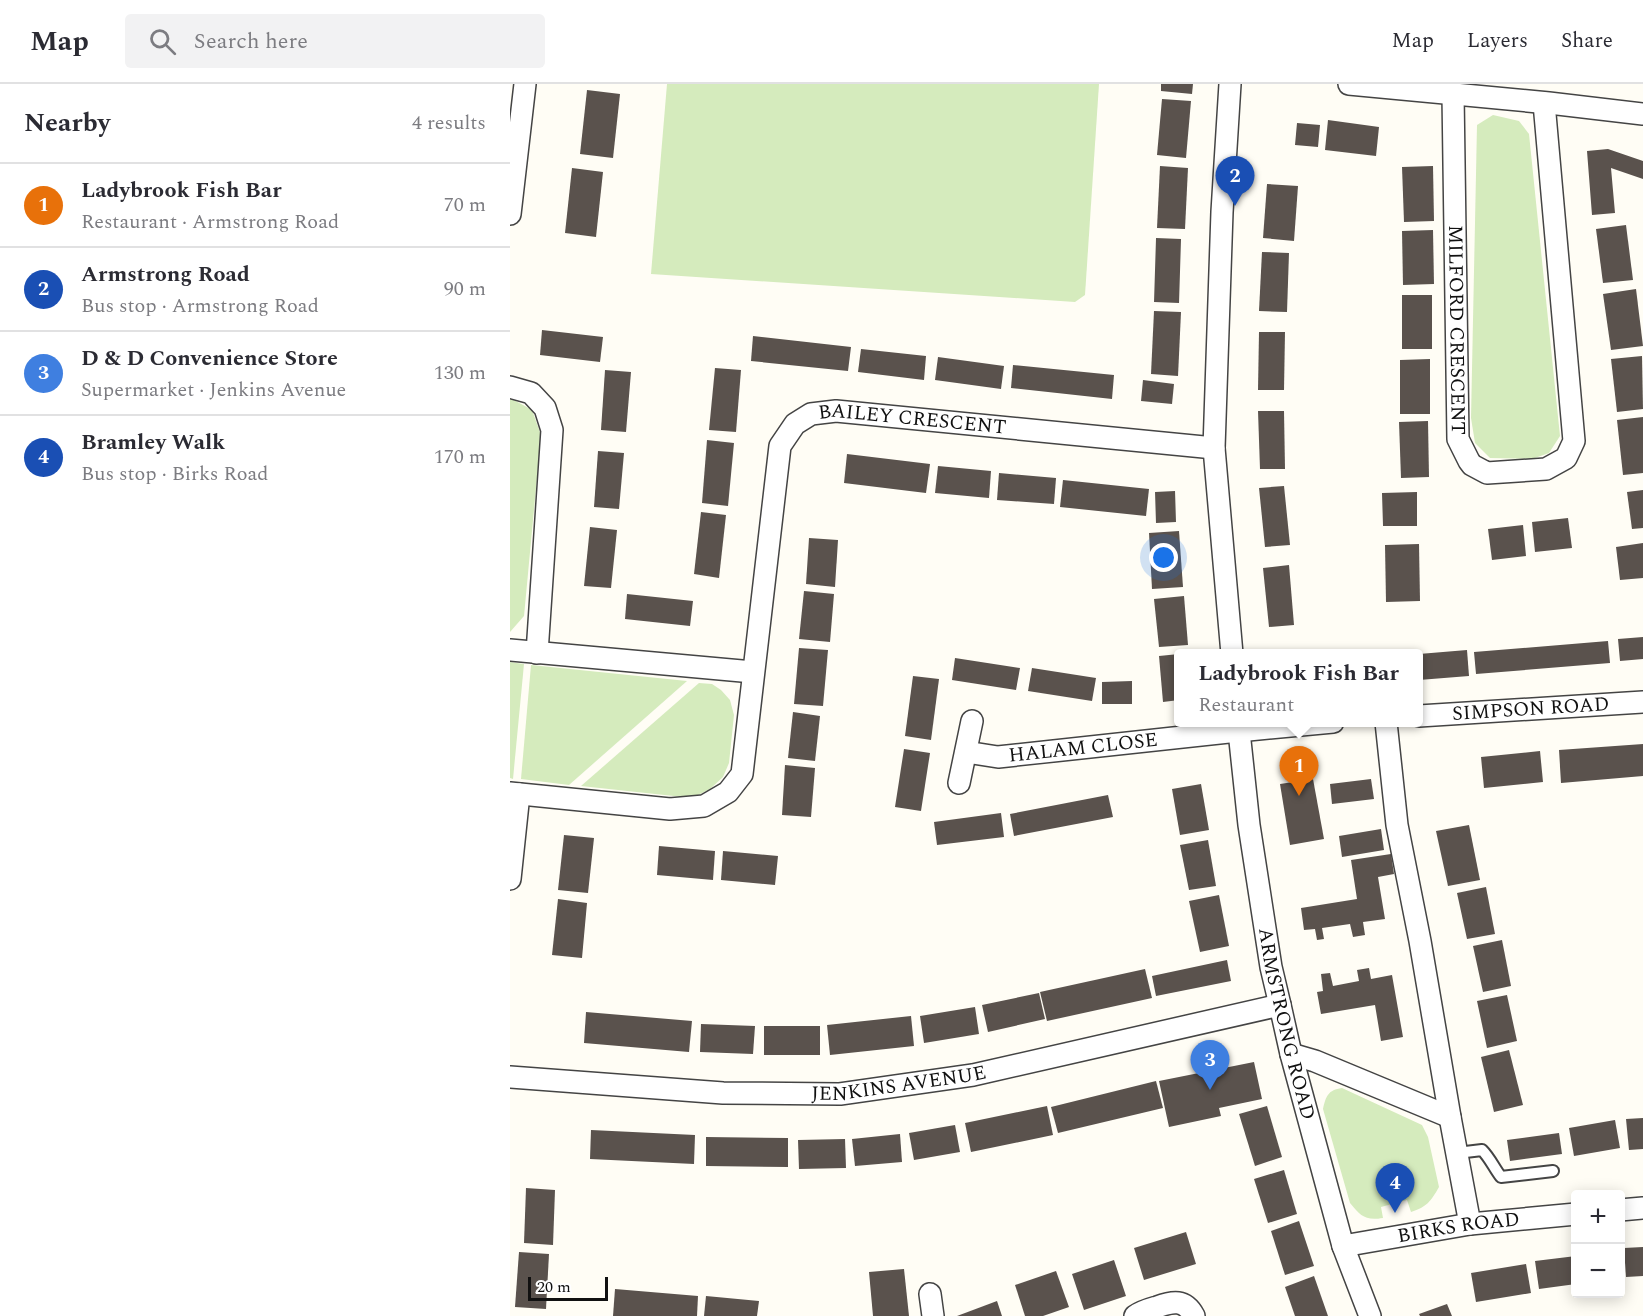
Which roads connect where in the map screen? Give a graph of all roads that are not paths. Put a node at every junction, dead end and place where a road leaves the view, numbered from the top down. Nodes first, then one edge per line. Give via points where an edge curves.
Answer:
1 (525, 84) edge
2 (1230, 84) edge
3 (1349, 84) edge
4 (1453, 94) junction
5 (1544, 103) junction
6 (1643, 114) edge
7 (510, 214) edge
8 (510, 387) edge
9 (1214, 448) junction
10 (1232, 649) edge
11 (510, 650) edge
12 (537, 653) junction
13 (753, 672) junction
14 (1643, 702) edge
15 (1423, 716) edge
16 (972, 721) dead end
17 (1238, 727) edge
18 (1386, 727) edge
19 (966, 752) junction
20 (959, 783) dead end
21 (514, 794) edge
22 (510, 879) edge
23 (1280, 1005) junction
24 (1291, 1054) junction
25 (510, 1077) edge
26 (1450, 1116) junction
27 (1457, 1153) junction
28 (1553, 1171) dead end
29 (1643, 1208) edge
30 (1625, 1210) edge
31 (1571, 1214) edge
32 (1470, 1224) junction
33 (1343, 1246) junction
34 (930, 1294) dead end
35 (933, 1316) edge
36 (1135, 1316) edge
37 (1194, 1316) edge
38 (1370, 1316) edge

1 - 7 street
2 - 9 street
3 - 4 street
4 - 5 street
4 - 5 street, MILFORD CRESCENT via 1458,439 1469,461 1487,473 1546,469 1566,458 1575,441
5 - 6 street
8 - 12 street via 531,393 545,408 552,430
9 - 10 street
9 - 13 street, BAILEY CRESCENT via 836,411 811,414 795,424 780,446
11 - 12 street
12 - 13 street
13 - 21 street, BAILEY CRESCENT via 742,774 728,792 704,806 670,809
14 - 15 street, SIMPSON ROAD
16 - 19 street
17 - 19 street, HALAM CLOSE via 998,757
17 - 23 street, ARMSTRONG ROAD via 1271,967
18 - 26 street via 1397,825
19 - 20 street
21 - 22 street
23 - 24 street, ARMSTRONG ROAD
23 - 25 street, JENKINS AVENUE via 973,1075 840,1094 723,1093
24 - 26 street
24 - 33 street, ARMSTRONG ROAD
26 - 27 street
27 - 28 lane via 1482,1150 1501,1177
27 - 32 street
29 - 30 street
31 - 32 street, BIRKS ROAD
32 - 33 street, BIRKS ROAD
33 - 38 street, ARMSTRONG ROAD
34 - 35 street
36 - 37 street via 1172,1302 1182,1304

